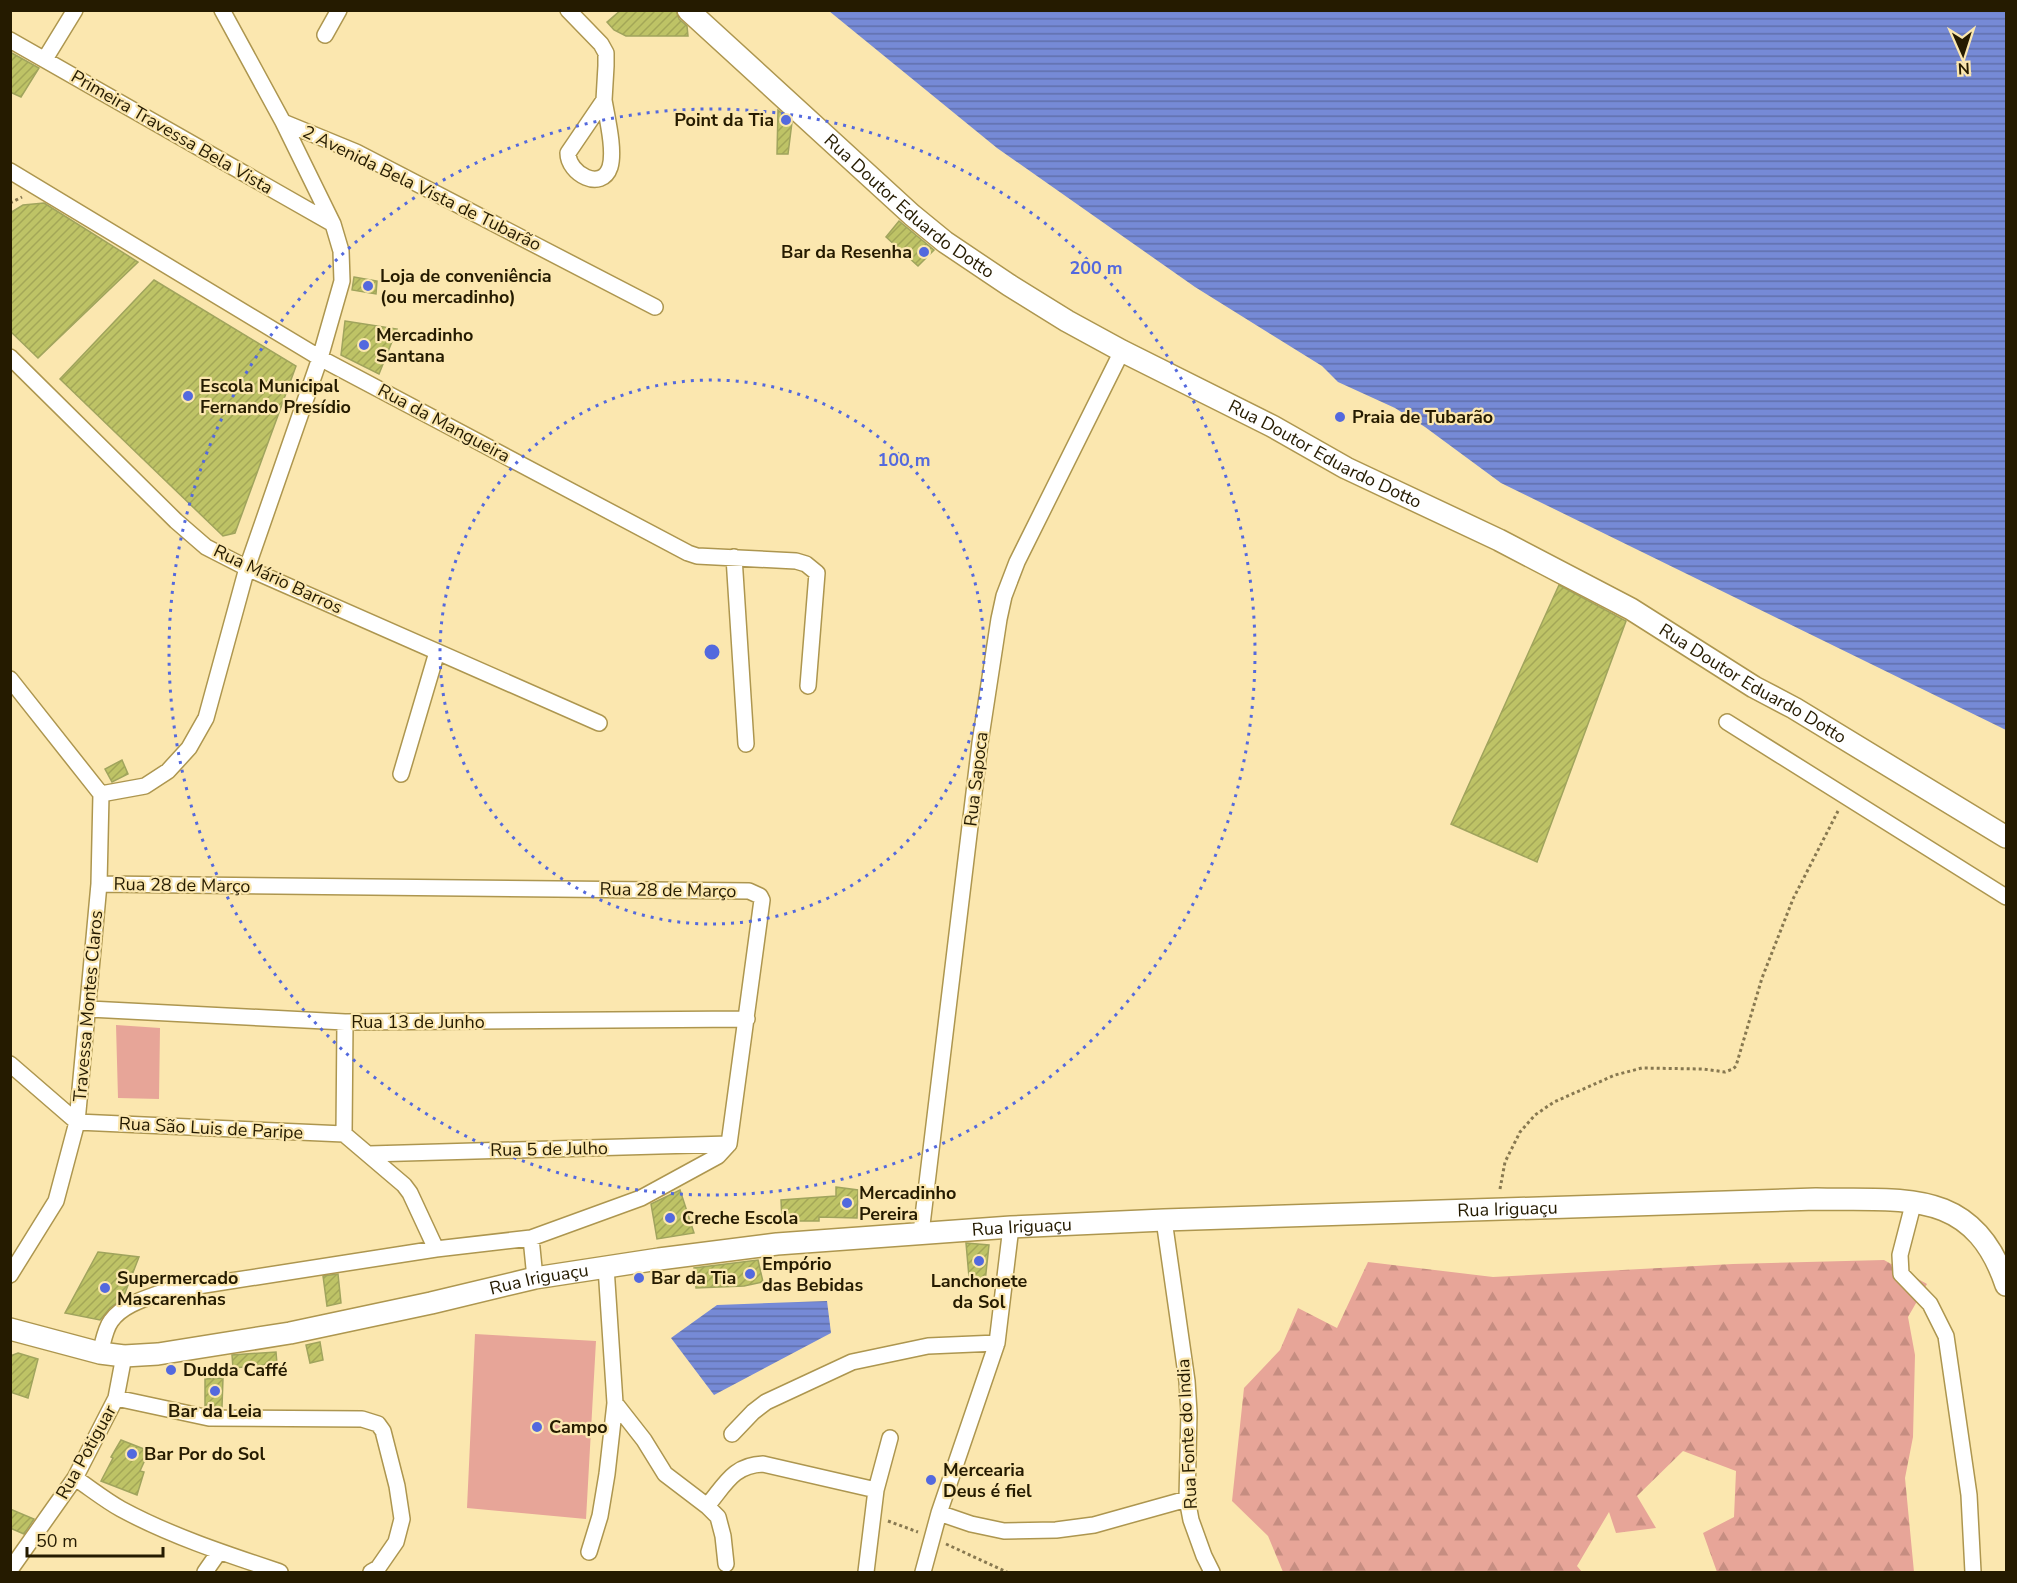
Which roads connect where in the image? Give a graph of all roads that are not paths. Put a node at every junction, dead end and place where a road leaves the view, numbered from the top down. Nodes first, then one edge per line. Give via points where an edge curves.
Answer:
1 (75, 10) edge
2 (222, 10) edge
3 (339, 10) edge
4 (568, 10) edge
5 (687, 10) edge
6 (325, 35) dead end
7 (10, 40) edge
8 (45, 59) junction
9 (604, 100) junction
10 (283, 122) junction
11 (10, 171) edge
12 (333, 224) junction
13 (655, 307) dead end
14 (1122, 351) junction
15 (10, 357) edge
16 (320, 358) junction
17 (734, 557) junction
18 (247, 568) junction
19 (437, 652) junction
20 (10, 680) edge
21 (808, 686) dead end
22 (1727, 722) dead end
23 (599, 723) dead end
24 (746, 744) dead end
25 (400, 774) dead end
26 (101, 794) junction
27 (2007, 837) edge
28 (99, 884) junction
29 (2007, 897) edge
30 (89, 1009) junction
31 (747, 1019) junction
32 (345, 1022) junction
33 (10, 1064) edge
34 (77, 1122) junction
35 (344, 1134) junction
36 (729, 1144) junction
37 (369, 1154) junction
38 (1914, 1201) junction
39 (1164, 1220) junction
40 (1011, 1227) junction
41 (921, 1233) junction
42 (531, 1238) junction
43 (436, 1249) junction
44 (606, 1267) junction
45 (10, 1275) edge
46 (535, 1278) junction
47 (2007, 1285) edge
48 (10, 1329) edge
49 (997, 1343) junction
50 (100, 1353) junction
51 (124, 1356) junction
52 (116, 1398) junction
53 (615, 1403) junction
54 (732, 1434) dead end
55 (890, 1438) dead end
56 (75, 1478) junction
57 (876, 1490) junction
58 (1187, 1499) junction
59 (707, 1506) junction
60 (939, 1514) junction
61 (219, 1552) junction
62 (590, 1552) dead end
63 (726, 1564) dead end
64 (10, 1570) edge
65 (927, 1571) edge
66 (205, 1572) edge
67 (280, 1572) edge
68 (371, 1572) edge
69 (866, 1572) edge
70 (1212, 1572) edge
71 (1973, 1572) edge

1 - 8 street
2 - 10 street
3 - 6 street
4 - 9 street via 606,53
5 - 14 main road, Rua Doutor Eduardo Dotto via 945,242
7 - 8 street, Primeira Travessa Bela Vista
8 - 12 street, Primeira Travessa Bela Vista
9 - 9 street via 612,156 605,175 592,179 572,168 568,153
10 - 12 street
10 - 13 street, 2 Avenida Bela Vista de Tubarão via 356,152
11 - 16 street, Rua da Mangueira
12 - 16 street via 341,252 342,281
14 - 27 main road, Rua Doutor Eduardo Dotto via 1346,468 1499,540 1631,609
14 - 41 street, Rua Sapoca via 1017,562 999,619 980,743
15 - 18 street, Rua Mário Barros via 176,521 206,546
16 - 17 street, Rua da Mangueira via 688,554
16 - 18 street
17 - 21 street via 796,561 817,573
17 - 24 street
18 - 19 street, Rua Mário Barros
18 - 26 street via 206,718 189,748 168,771 145,786
19 - 23 street, Rua Mário Barros
19 - 25 street
20 - 26 street
22 - 29 street
26 - 28 street, Travessa Montes Claros
28 - 30 street, Travessa Montes Claros
28 - 31 street, Rua 28 de Março via 749,891 762,900
30 - 32 street, Rua 13 de Junho
30 - 34 street, Travessa Montes Claros
31 - 32 street, Rua 13 de Junho
31 - 36 street, Rua 28 de Março
32 - 35 street
33 - 34 street
34 - 35 street, Rua São Luis de Paripe
34 - 45 street, Travessa Montes Claros via 56,1201
35 - 37 street
36 - 37 street, Rua 5 de Julho
36 - 42 street via 718,1156 641,1197
37 - 43 street via 410,1193
38 - 39 main road, Rua Iriguaçu via 1816,1199
38 - 47 main road, Rua Iriguaçu via 1963,1218 1985,1240
38 - 71 street via 1900,1255 1901,1274 1930,1304 1946,1336 1969,1495
39 - 40 main road, Rua Iriguaçu
39 - 58 street, Rua Fonte do India via 1187,1381
40 - 41 main road, Rua Iriguaçu
40 - 49 street
41 - 44 main road, Rua Iriguaçu via 777,1244
42 - 43 street
42 - 46 street
43 - 50 street via 166,1291 122,1310 110,1322
44 - 46 main road, Rua Iriguaçu
44 - 53 street
46 - 51 main road, Rua Iriguaçu via 290,1333
48 - 50 main road, Rua Iriguaçu
49 - 54 street via 928,1346 852,1362 766,1402
49 - 60 street
50 - 51 main road, Rua Iriguaçu
51 - 52 street, Rua Potiguar
52 - 56 street, Rua Potiguar
52 - 68 street via 209,1418 362,1419 378,1424 397,1486 402,1519 396,1542 382,1564
53 - 59 street via 665,1474
53 - 62 street via 600,1516
55 - 57 street
56 - 61 street via 126,1511
56 - 64 street, Rua Potiguar
57 - 59 street via 749,1464 738,1470
57 - 69 street
58 - 60 street via 1094,1525 1056,1530 1004,1531
58 - 70 street, Rua Fonte do India via 1191,1520
59 - 63 street via 718,1517
60 - 65 street
61 - 66 street
61 - 67 street

